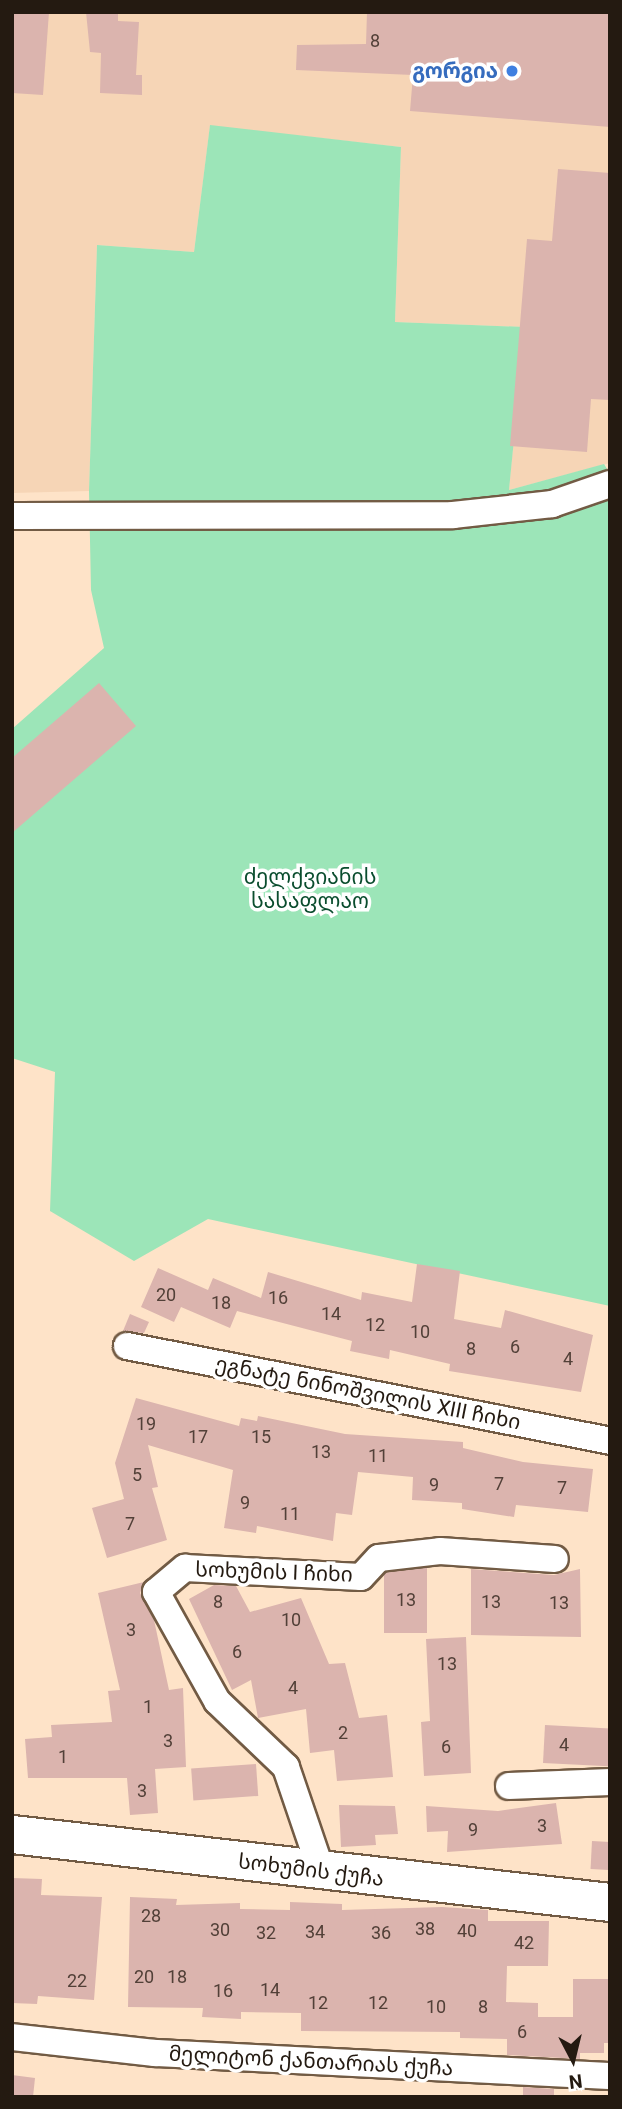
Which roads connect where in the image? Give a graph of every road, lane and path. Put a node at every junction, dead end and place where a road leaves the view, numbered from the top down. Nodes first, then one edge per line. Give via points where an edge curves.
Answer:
1 (610, 484) edge
2 (12, 516) edge
3 (127, 1346) dead end
4 (610, 1441) edge
5 (555, 1559) dead end
6 (610, 1782) edge
7 (509, 1786) dead end
8 (12, 1834) edge
9 (322, 1873) junction
10 (610, 1902) edge
11 (12, 2037) edge
12 (610, 2076) edge

1 - 2 street via 552,504 453,515
3 - 4 street, ეგნატე ნინოშვილის XIII ჩიხი
5 - 9 street, სოხუმის I ჩიხი via 440,1551 379,1558 361,1577 185,1569 156,1592 217,1701 286,1767
6 - 7 street
8 - 9 street, სოხუმის ქუჩა
9 - 10 street, სოხუმის ქუჩა
11 - 12 street, მელიტონ ქანთარიას ქუჩა via 155,2053

